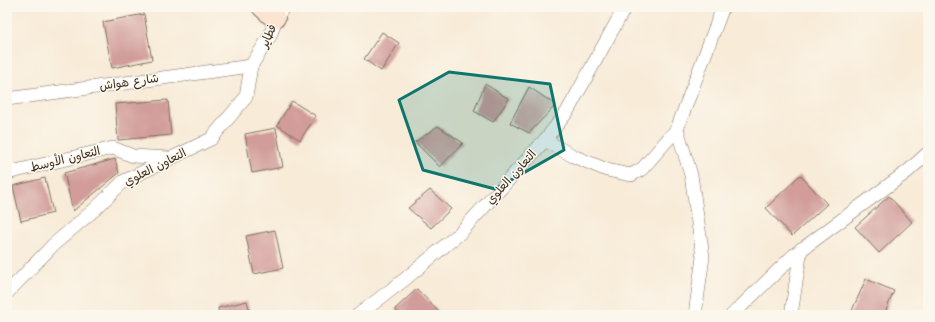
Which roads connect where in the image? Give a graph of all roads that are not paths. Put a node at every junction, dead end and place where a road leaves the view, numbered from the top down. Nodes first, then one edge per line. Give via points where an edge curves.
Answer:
1 (262, 7) edge
2 (613, 7) edge
3 (624, 7) edge
4 (723, 7) edge
5 (280, 12) edge
6 (618, 20) junction
7 (252, 66) junction
8 (7, 99) edge
9 (677, 129) junction
10 (545, 140) junction
11 (928, 153) edge
12 (170, 158) junction
13 (7, 173) edge
14 (801, 249) junction
15 (7, 293) edge
16 (358, 315) edge
17 (695, 315) edge
18 (732, 315) edge
19 (791, 315) edge

1 - 5 street via 272,18
2 - 6 street
3 - 6 street, التعاون العلوي
4 - 9 street
5 - 7 street, فطاير via 270,36
6 - 10 street, التعاون العلوي via 567,112
7 - 8 street, شارع هواش
7 - 12 street, التعاون العلوي via 246,97 211,139
9 - 10 street via 642,169 631,175 607,170 573,156
9 - 17 street via 691,175 703,257
10 - 16 street, التعاون العلوي via 460,233
11 - 14 street via 908,171
12 - 13 street, التعاون الأوسط via 133,156 112,148
12 - 15 street, التعاون العلوي via 124,182 53,245
14 - 18 street
14 - 19 street

